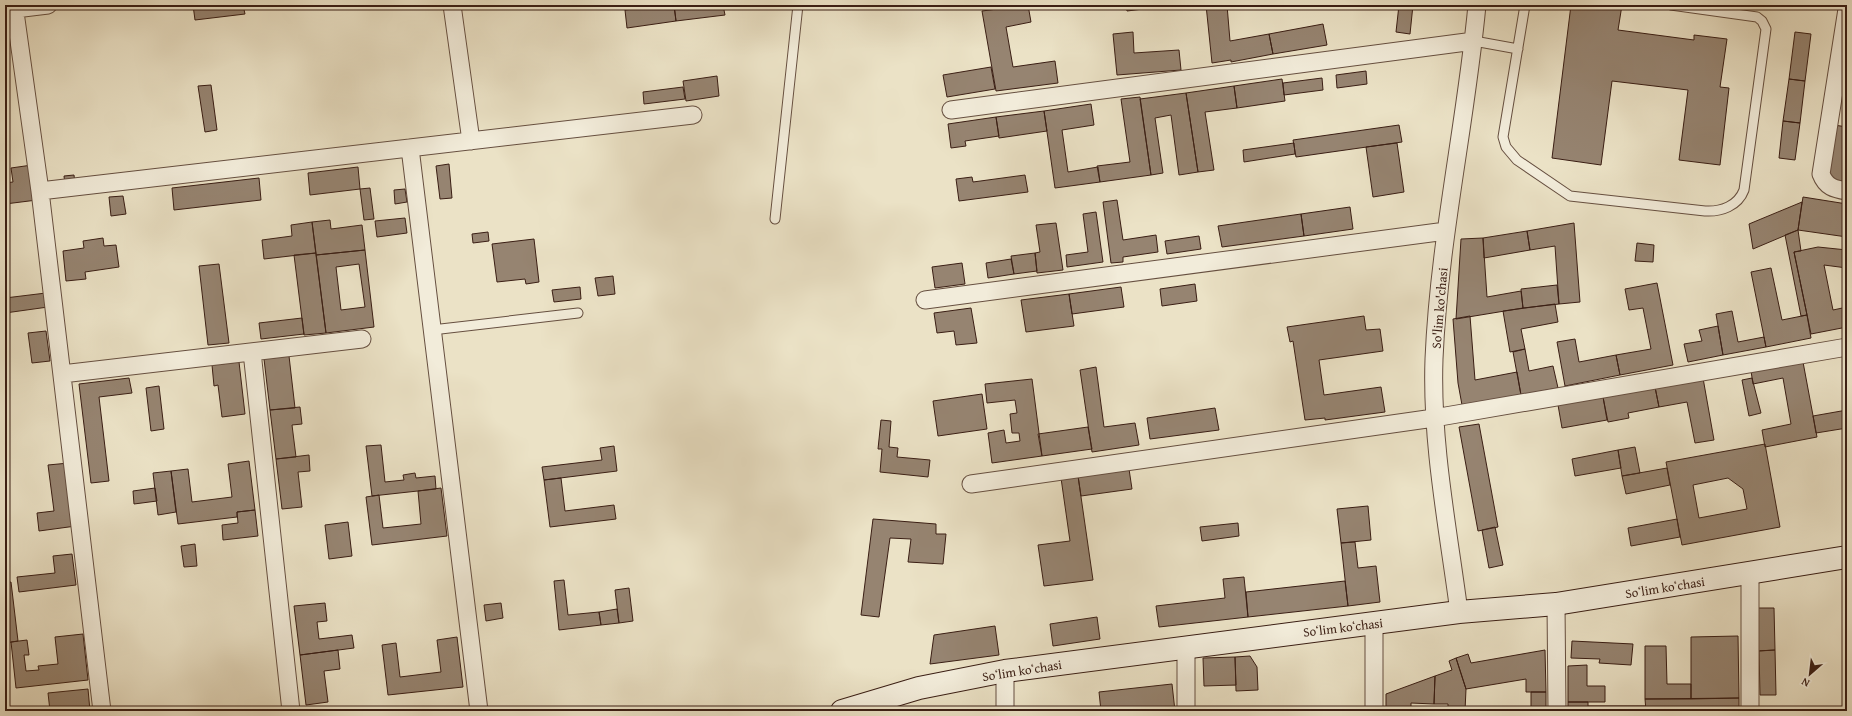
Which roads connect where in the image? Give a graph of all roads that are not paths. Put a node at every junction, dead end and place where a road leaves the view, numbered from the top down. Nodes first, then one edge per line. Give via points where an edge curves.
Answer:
1 (48, 5) edge
2 (452, 5) edge
3 (798, 5) edge
4 (1477, 5) edge
5 (1526, 5) edge
6 (1671, 5) edge
7 (15, 7) edge
8 (1847, 9) edge
9 (1474, 41) junction
10 (1518, 49) junction
11 (951, 110) dead end
12 (694, 115) dead end
13 (471, 141) junction
14 (410, 148) junction
15 (40, 191) junction
16 (1847, 191) edge
17 (775, 219) dead end
18 (1446, 231) junction
19 (926, 300) dead end
20 (578, 313) dead end
21 (432, 330) junction
22 (362, 339) dead end
23 (1847, 347) edge
24 (252, 352) junction
25 (62, 374) junction
26 (1434, 418) junction
27 (971, 484) dead end
28 (1847, 557) edge
29 (1750, 574) junction
30 (1556, 604) junction
31 (1459, 612) junction
32 (1374, 624) junction
33 (1186, 648) junction
34 (1005, 671) junction
35 (102, 711) edge
36 (292, 711) edge
37 (479, 711) edge
38 (842, 711) edge
39 (1005, 711) edge
40 (1186, 711) edge
41 (1374, 711) edge
42 (1556, 711) edge
43 (1750, 711) edge

1 - 7 street
2 - 13 street
3 - 17 lane
4 - 9 street, So'lim ko'chasi
5 - 10 lane
6 - 10 lane via 1757,17 1762,20 1766,29 1744,190 1738,201 1722,210 1706,211 1570,196 1517,160 1506,147 1503,137
7 - 15 street
8 - 16 street via 1821,174 1829,186
9 - 10 lane
9 - 11 street
9 - 18 street, So'lim ko'chasi
12 - 13 street
13 - 14 street
14 - 15 street
14 - 21 street
15 - 25 street
18 - 19 street
18 - 26 street, So'lim ko'chasi via 1434,358
20 - 21 lane
21 - 37 street
22 - 24 street
23 - 26 street
24 - 25 street
24 - 36 street
25 - 35 street
26 - 27 street
26 - 31 street, So'lim ko'chasi
28 - 29 street, Soʻlim koʻchasi
29 - 30 street, Soʻlim koʻchasi
29 - 43 street
30 - 31 street, Soʻlim koʻchasi
30 - 42 street
31 - 32 street, Soʻlim koʻchasi
32 - 33 street, Soʻlim koʻchasi
32 - 41 street
33 - 34 street, Soʻlim koʻchasi
33 - 40 street
34 - 38 street, Soʻlim koʻchasi via 919,688
34 - 39 street

